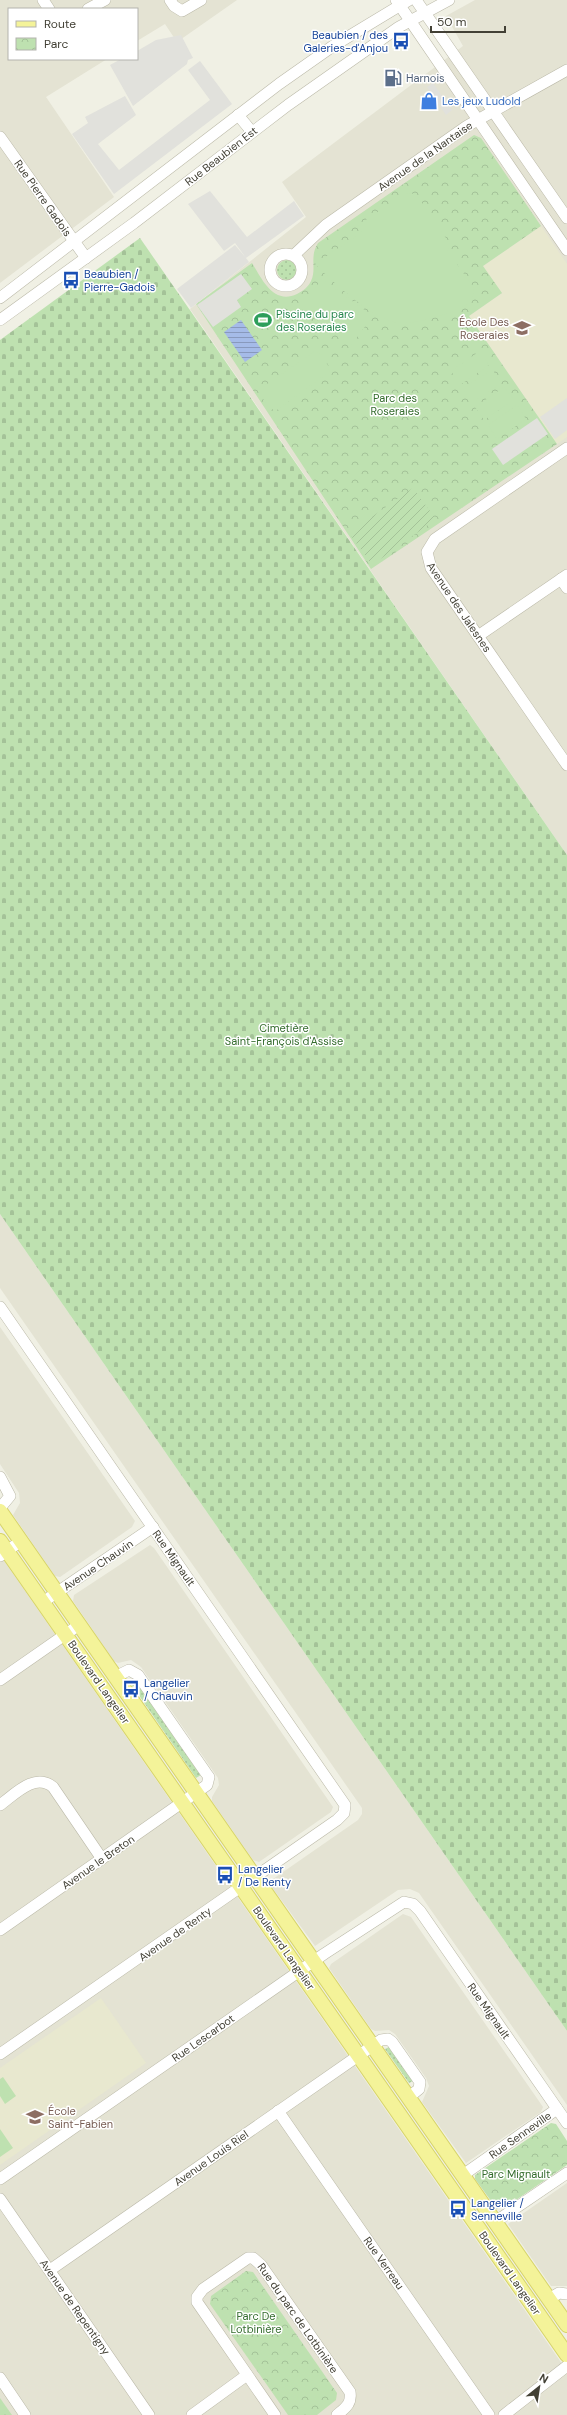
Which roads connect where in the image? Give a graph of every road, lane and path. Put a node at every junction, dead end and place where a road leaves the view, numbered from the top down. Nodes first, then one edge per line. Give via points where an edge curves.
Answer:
1 (43, 0) edge
2 (105, 0) edge
3 (170, 0) edge
4 (200, 0) edge
5 (416, 0) edge
6 (449, 0) edge
7 (401, 2) edge
8 (49, 8) edge
9 (90, 8) edge
10 (426, 13) junction
11 (411, 21) junction
12 (567, 70) edge
13 (493, 111) junction
14 (238, 115) junction
15 (478, 119) junction
16 (252, 132) junction
17 (0, 137) edge
18 (567, 218) edge
19 (74, 242) junction
20 (567, 250) edge
21 (294, 255) dead end
22 (86, 258) junction
23 (0, 298) edge
24 (0, 320) edge
25 (567, 448) edge
26 (565, 581) edge
27 (478, 636) junction
28 (567, 766) edge
29 (0, 1307) edge
30 (0, 1477) edge
31 (0, 1510) edge
32 (152, 1527) junction
33 (21, 1541) junction
34 (2, 1549) edge
35 (56, 1593) junction
36 (43, 1602) junction
37 (79, 1625) junction
38 (66, 1635) junction
39 (115, 1677) junction
40 (0, 1680) edge
41 (197, 1794) junction
42 (183, 1803) junction
43 (0, 1805) edge
44 (345, 1809) joint
45 (102, 1860) junction
46 (255, 1878) junction
47 (242, 1888) junction
48 (408, 1902) joint
49 (0, 1930) edge
50 (314, 1962) junction
51 (300, 1971) junction
52 (373, 2046) junction
53 (0, 2054) edge
54 (359, 2055) junction
55 (557, 2109) junction
56 (278, 2111) junction
57 (567, 2123) edge
58 (567, 2173) edge
59 (463, 2175) junction
60 (0, 2179) edge
61 (0, 2199) edge
62 (495, 2222) junction
63 (50, 2270) junction
64 (567, 2294) edge
65 (549, 2299) junction
66 (567, 2325) edge
67 (567, 2355) edge
68 (567, 2366) edge
69 (247, 2375) junction
70 (0, 2378) edge
71 (26, 2415) edge
72 (149, 2415) edge
73 (192, 2415) edge
74 (275, 2415) edge
75 (337, 2415) edge
76 (489, 2415) edge
77 (504, 2415) edge

1 - 8 street
2 - 9 street
3 - 4 street via 182,11
5 - 10 street
6 - 10 street, Rue Beaubien Est
7 - 11 street
7 - 14 street, Rue Beaubien Est via 333,46
10 - 11 street, Rue Beaubien Est
10 - 13 street
11 - 15 street
11 - 16 street, Rue Beaubien Est
12 - 13 street, Avenue de la Nantaise
13 - 15 street, Avenue de la Nantaise
13 - 18 street
14 - 16 street
14 - 19 street, Rue Beaubien Est
15 - 20 street
15 - 21 street, Avenue de la Nantaise via 326,225
16 - 22 street, Rue Beaubien Est
17 - 19 street, Rue Pierre Gadois
19 - 22 street, Rue Pierre Gadois
19 - 23 street, Rue Beaubien Est
22 - 24 street, Rue Beaubien Est
25 - 27 street, Avenue des Jalesnes via 435,539 426,552 431,568
26 - 27 street
27 - 28 street, Avenue des Jalesnes
29 - 32 street, Rue Mignault
30 - 31 street, Boulevard Langelier via 10,1496
31 - 33 main road, Boulevard Langelier
32 - 35 street, Avenue Chauvin
32 - 44 street, Rue Mignault via 342,1798
33 - 34 street
33 - 35 main road, Boulevard Langelier
34 - 36 main road, Boulevard Langelier
35 - 36 street, Avenue Chauvin
35 - 37 main road, Boulevard Langelier
36 - 38 main road, Boulevard Langelier
37 - 38 street
37 - 39 main road, Boulevard Langelier
38 - 40 street
38 - 42 main road, Boulevard Langelier
39 - 41 main road, Boulevard Langelier
39 - 41 street, Boulevard Langelier via 129,1670 138,1675 209,1777 207,1785
41 - 42 street, Avenue le Breton
41 - 46 main road, Boulevard Langelier
42 - 45 street, Avenue le Breton
42 - 47 main road, Boulevard Langelier
43 - 45 street via 36,1782 47,1782 53,1787
44 - 46 street, Avenue de Renty via 337,1820
45 - 49 street, Avenue le Breton
46 - 47 street, Avenue de Renty
46 - 50 main road, Boulevard Langelier
47 - 51 main road, Boulevard Langelier
47 - 53 street, Avenue de Renty
48 - 50 street, Rue Lescarbot via 400,1903
48 - 55 street, Rue Mignault via 420,1911
50 - 51 street, Rue Lescarbot
50 - 52 main road, Boulevard Langelier
51 - 54 main road, Boulevard Langelier
51 - 60 street, Rue Lescarbot
52 - 54 street, Avenue Louis Riel
52 - 59 main road, Boulevard Langelier
54 - 56 street, Avenue Louis Riel
54 - 67 main road, Boulevard Langelier
55 - 57 street, Rue Mignault
55 - 59 street, Rue Senneville
56 - 63 street, Avenue Louis Riel
56 - 76 street, Rue Verreau
58 - 62 street
59 - 62 main road, Boulevard Langelier
61 - 63 street, Avenue de Repentigny
62 - 65 main road, Boulevard Langelier
63 - 72 street, Avenue de Repentigny
64 - 65 street via 559,2293
65 - 66 main road, Boulevard Langelier
68 - 77 street
69 - 73 street
69 - 74 street, Rue du parc de Lotbinière
69 - 75 street, Rue du parc de Lotbinière via 200,2307 197,2297 203,2289 243,2260 253,2258 261,2265 350,2392 351,2399 348,2405
70 - 71 street

